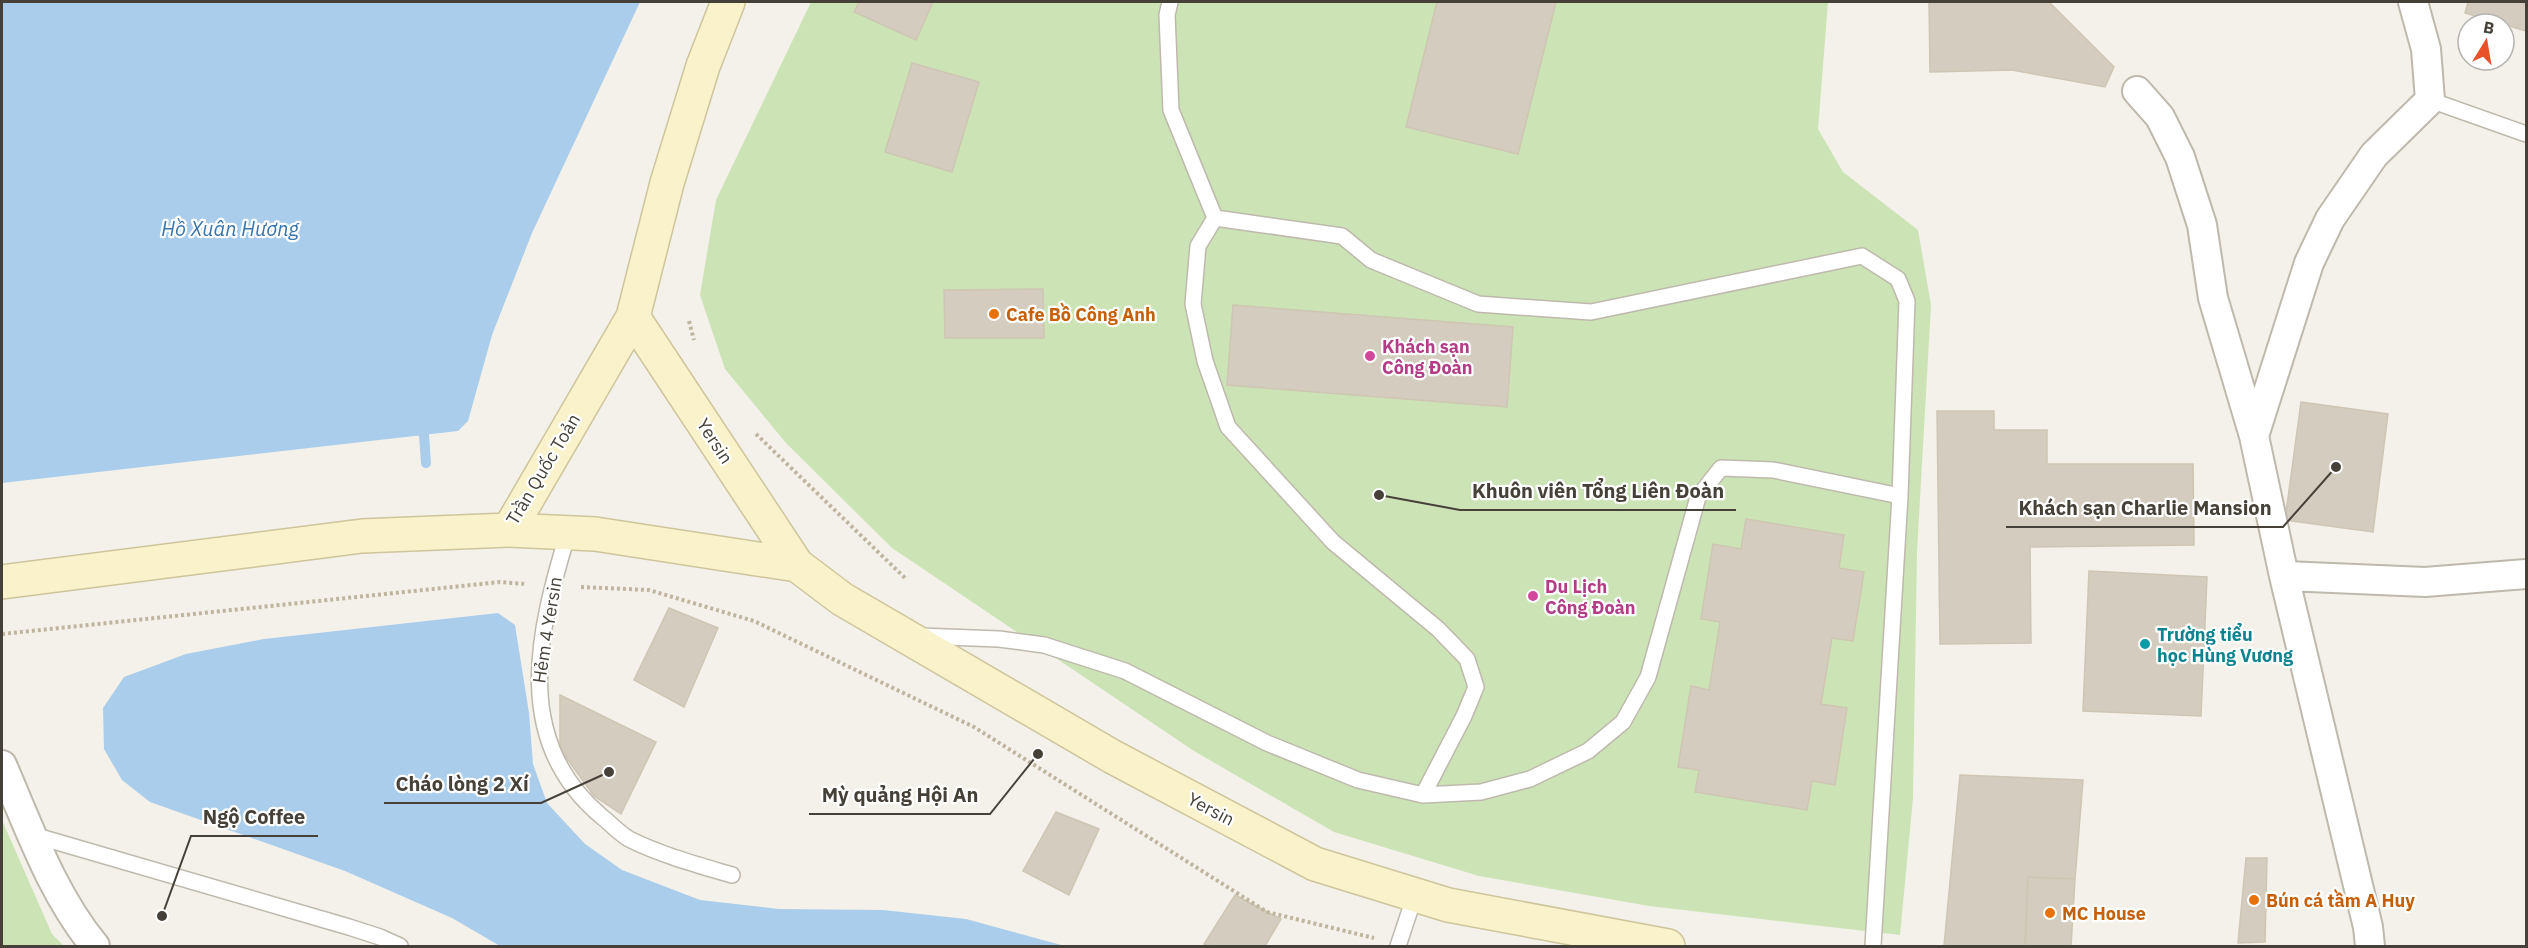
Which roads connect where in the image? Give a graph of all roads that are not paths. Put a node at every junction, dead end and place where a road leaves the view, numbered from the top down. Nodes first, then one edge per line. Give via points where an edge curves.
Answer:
1 (729, 2) edge
2 (1170, 2) edge
3 (2413, 2) edge
4 (2137, 91) dead end
5 (2430, 100) junction
6 (2526, 134) edge
7 (1215, 218) junction
8 (633, 317) junction
9 (2254, 436) junction
10 (1900, 496) junction
11 (509, 530) junction
12 (568, 533) junction
13 (797, 565) junction
14 (2526, 574) edge
15 (2284, 576) junction
16 (2, 582) edge
17 (905, 636) junction
18 (2, 765) edge
19 (1424, 795) junction
20 (33, 835) junction
21 (732, 875) dead end
22 (1415, 895) junction
23 (1398, 945) edge
24 (95, 946) edge
25 (400, 946) edge
26 (1666, 946) edge
27 (1873, 946) edge
28 (2370, 946) edge

1 - 8 main road, Trần Quốc Toản via 703,66 667,183
2 - 7 lane via 1167,15 1171,110
3 - 5 street via 2426,50
4 - 9 street via 2160,117 2180,157 2202,225 2213,298
5 - 6 lane
5 - 9 street via 2374,155 2330,219 2309,263
7 - 10 lane via 1342,236 1371,260 1478,304 1591,312 1862,256 1898,279 1907,301
7 - 19 lane via 1198,246 1193,304 1205,361 1228,427 1333,542 1438,629 1467,659 1476,687
8 - 11 main road, Trần Quốc Toản
8 - 13 main road, Yersin
9 - 15 street
10 - 19 lane via 1773,470 1721,468 1698,497 1648,677 1623,723 1588,751 1530,778 1481,792
10 - 27 lane
11 - 12 main road, Yersin
11 - 16 main road, Trần Quốc Toản via 362,536
12 - 13 main road, Yersin
12 - 21 lane, Hẻm 4 Yersin via 552,585 538,692 552,754 583,801 627,838 680,860
13 - 17 main road, Yersin via 842,599
14 - 15 street via 2425,582
15 - 28 street
17 - 19 lane via 999,639 1044,645 1125,671 1267,743 1358,780
17 - 22 main road, Yersin via 1113,757 1315,864
18 - 20 street
20 - 24 street via 77,925
20 - 25 lane via 350,927
22 - 23 lane
22 - 26 main road, Yersin via 1448,905

